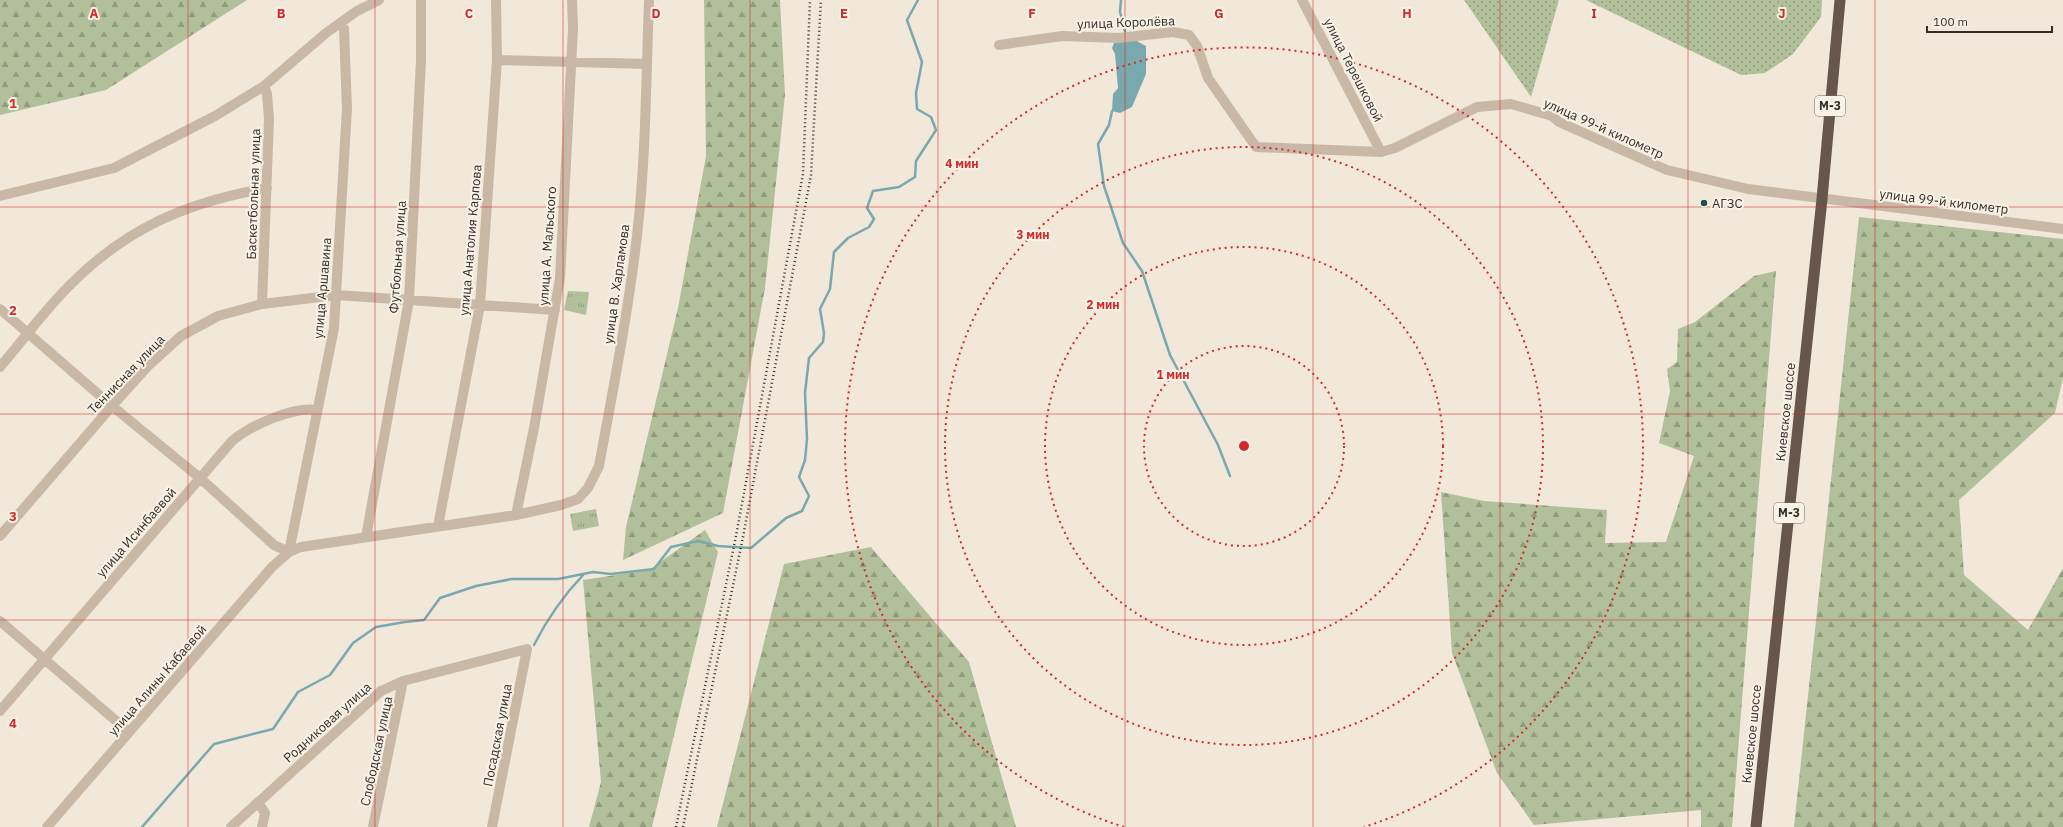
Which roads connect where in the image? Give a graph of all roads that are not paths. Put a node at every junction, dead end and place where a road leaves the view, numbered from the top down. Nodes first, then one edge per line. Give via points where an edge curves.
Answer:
1 (380, 0) edge
2 (421, 0) edge
3 (496, 0) edge
4 (572, 0) edge
5 (649, 0) edge
6 (1302, 0) edge
7 (1840, 0) edge
8 (341, 23) junction
9 (999, 44) dead end
10 (497, 60) junction
11 (570, 63) junction
12 (647, 64) junction
13 (264, 86) junction
14 (1381, 152) junction
15 (267, 188) junction
16 (0, 196) edge
17 (1822, 199) junction
18 (2063, 229) edge
19 (337, 295) junction
20 (409, 300) junction
21 (262, 304) junction
22 (480, 305) junction
23 (0, 309) edge
24 (555, 310) junction
25 (29, 334) junction
26 (0, 367) edge
27 (112, 406) junction
28 (317, 410) junction
29 (200, 478) junction
30 (516, 515) junction
31 (438, 526) junction
32 (0, 536) edge
33 (366, 537) junction
34 (289, 552) junction
35 (0, 621) edge
36 (527, 649) joint
37 (45, 658) junction
38 (403, 681) junction
39 (0, 711) edge
40 (129, 732) junction
41 (258, 802) junction
42 (47, 827) edge
43 (231, 827) edge
44 (262, 827) edge
45 (373, 827) edge
46 (492, 827) edge
47 (1756, 827) edge

1 - 8 street
2 - 20 street, Футбольная улица via 421,60
3 - 10 street, улица Анатолия Карпова
4 - 11 street, улица А. Мальского
5 - 12 street, улица В. Харламова
6 - 14 street, улица Терешковой
7 - 17 highway, Киевское шоссе / М-3
8 - 13 street
8 - 19 street, улица Аршавина via 344,29 347,109
9 - 14 street, улица Королёва via 1062,36 1118,38 1174,32 1189,35 1197,46 1208,78 1256,147
10 - 11 street
10 - 22 street, улица Анатолия Карпова
11 - 12 street
11 - 24 street, улица А. Мальского via 560,278
12 - 30 street, улица В. Харламова via 637,236 599,466 588,488 578,499
13 - 15 street, Баскетбольная улица via 269,119
13 - 16 street via 215,116 114,168
14 - 17 street, улица 99-й километр via 1395,148 1477,107 1511,104 1552,116 1559,122 1667,170 1778,194
15 - 21 street, Баскетбольная улица
15 - 25 street via 195,205 149,225 109,250 80,276
17 - 18 street, улица 99-й километр
17 - 47 highway, Киевское шоссе / М-3
19 - 20 street, Теннисная улица
19 - 21 street, Теннисная улица
19 - 28 street, улица Аршавина via 334,328
20 - 22 street, Теннисная улица
20 - 33 street, Футбольная улица
21 - 27 street, Теннисная улица via 218,316 181,336
22 - 24 street, Теннисная улица
22 - 31 street, улица Анатолия Карпова
23 - 25 street
24 - 30 street, улица А. Мальского
25 - 26 street
25 - 27 street
27 - 29 street
27 - 32 street, Теннисная улица
28 - 29 street, улица Исинбаевой via 294,412 249,429 232,441
28 - 34 street, улица Аршавина
29 - 34 street via 274,545
29 - 37 street, улица Исинбаевой
30 - 31 street, улица В. Харламова
31 - 33 street, улица В. Харламова
33 - 34 street, улица В. Харламова via 301,547
34 - 40 street, улица Алины Кабаевой via 272,567
35 - 37 street
36 - 38 street, Родниковая улица
36 - 46 street, Посадская улица
37 - 39 street, улица Исинбаевой
37 - 40 street
38 - 41 street, Родниковая улица via 381,691
38 - 45 street, Слободская улица
40 - 42 street, улица Алины Кабаевой
41 - 43 street, Родниковая улица
41 - 44 street via 265,813

